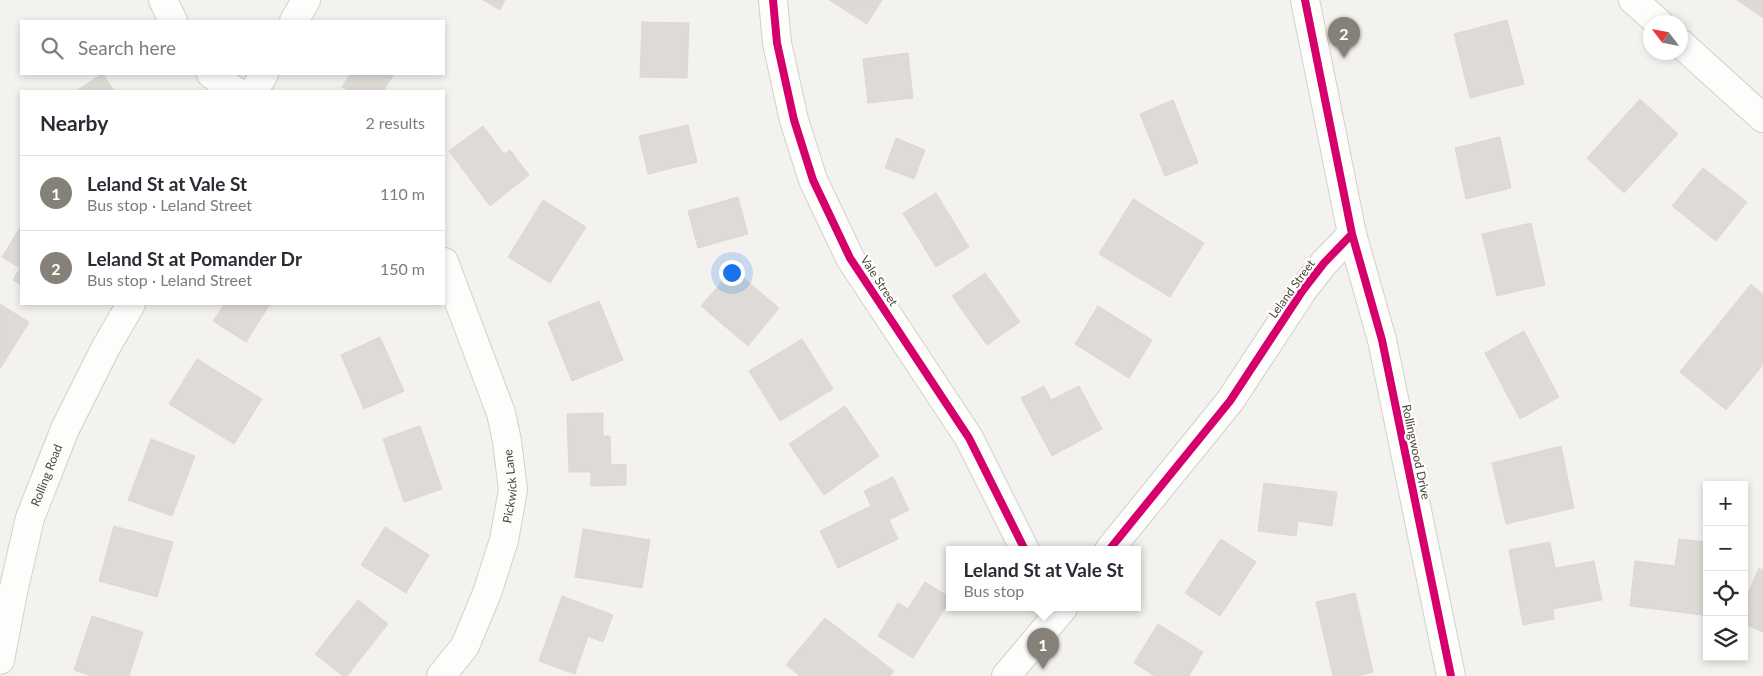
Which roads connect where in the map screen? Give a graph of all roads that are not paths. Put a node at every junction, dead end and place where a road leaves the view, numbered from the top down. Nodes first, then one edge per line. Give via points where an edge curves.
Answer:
1 (163, 0) edge
2 (306, 0) edge
3 (773, 0) edge
4 (1305, 0) edge
5 (1633, 0) edge
6 (1650, 15) edge
7 (173, 20) edge
8 (295, 20) edge
9 (1688, 50) edge
10 (212, 75) edge
11 (263, 75) edge
12 (234, 90) edge
13 (255, 90) edge
14 (1763, 118) edge
15 (1352, 234) junction
16 (445, 265) edge
17 (130, 305) edge
18 (1023, 546) edge
19 (1112, 546) edge
20 (1058, 611) edge
21 (0, 660) edge
22 (441, 676) edge
23 (1006, 676) edge
24 (1451, 676) edge

1 - 7 street
2 - 8 street
3 - 18 street, Vale Street via 779,53 812,180 850,258 969,438
4 - 15 street
5 - 6 street
9 - 14 street
10 - 12 street
11 - 13 street
15 - 19 street, Leland Street via 1303,290 1230,401
15 - 24 street, Rollingwood Drive via 1382,340
16 - 22 street, Pickwick Lane via 501,413 513,490 504,540 487,593 466,646
17 - 21 street, Rolling Road via 65,429 30,518
20 - 23 street

